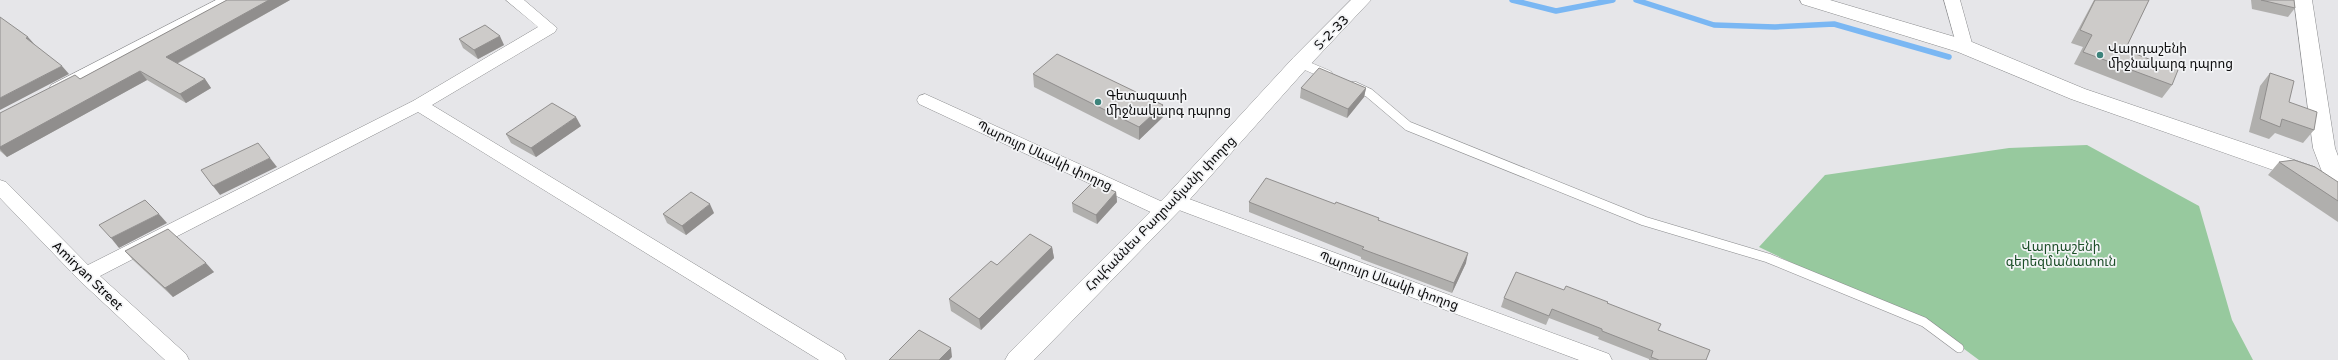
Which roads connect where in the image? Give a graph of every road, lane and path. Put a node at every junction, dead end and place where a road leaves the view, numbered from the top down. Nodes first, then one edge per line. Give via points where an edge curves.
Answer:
1 (228, 0) edge
2 (514, 0) edge
3 (1362, 0) edge
4 (1809, 0) edge
5 (1952, 0) edge
6 (2303, 0) edge
7 (1964, 47) junction
8 (1300, 63) junction
9 (42, 97) edge
10 (925, 100) dead end
11 (419, 105) junction
12 (2337, 184) edge
13 (0, 186) edge
14 (1170, 206) junction
15 (86, 275) junction
16 (1959, 348) dead end
17 (179, 360) edge
18 (836, 360) edge
19 (1018, 360) edge
20 (1602, 360) edge

1 - 9 street
2 - 11 street via 550,28
3 - 8 street, Տ-2-33 / Տ-2-33
4 - 7 street
5 - 7 street
6 - 12 street via 2324,148
7 - 12 street via 2078,94
8 - 14 street, Հովհաննես Բաղրամյանի փողոց / Տ-2-33
8 - 16 lane via 1370,93 1408,126 1644,221 1768,258 1924,322
10 - 14 street, Պարույր Սևակի փողոց
11 - 15 street
11 - 18 street
13 - 15 street, Amiryan Street
14 - 19 street, Հովհաննես Բաղրամյանի փողոց / Տ-2-33
14 - 20 street, Պարույր Սևակի փողոց
15 - 17 street, Amiryan Street

